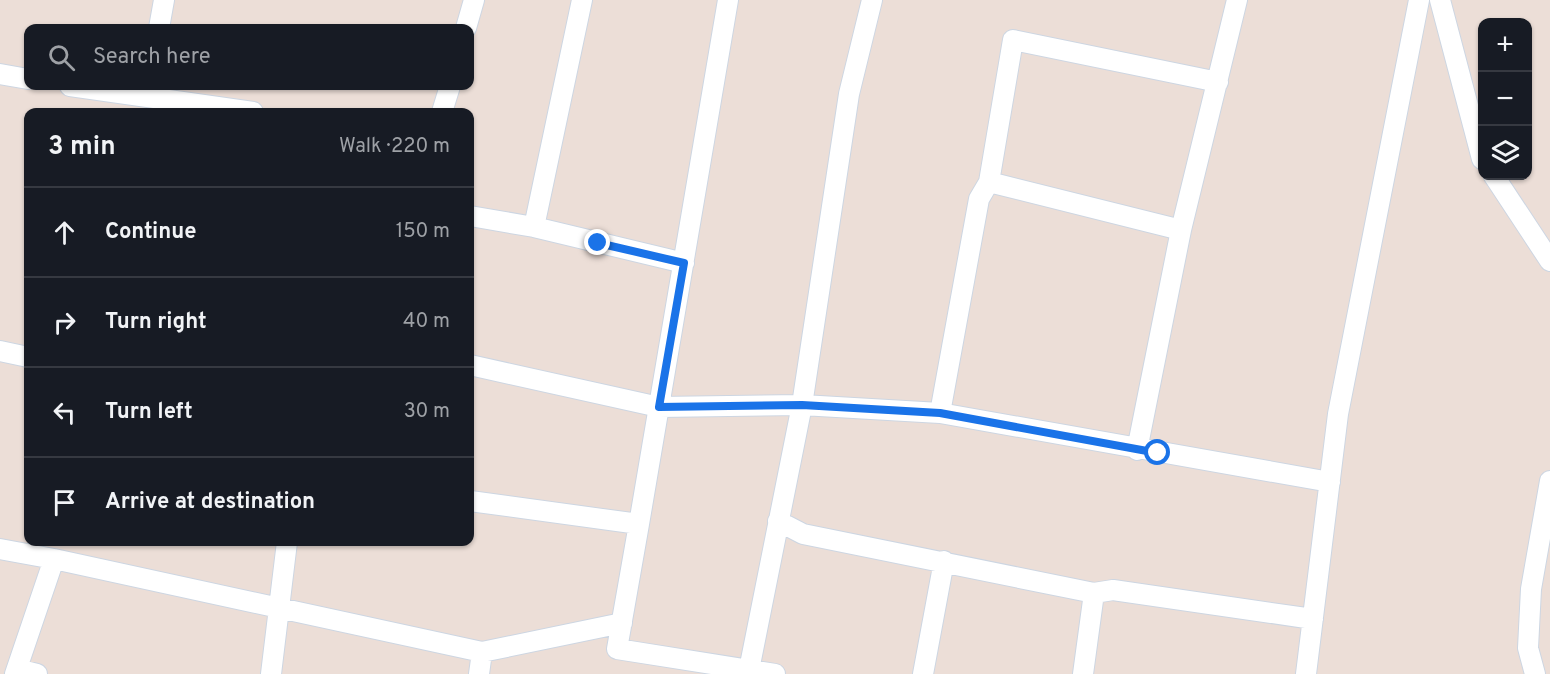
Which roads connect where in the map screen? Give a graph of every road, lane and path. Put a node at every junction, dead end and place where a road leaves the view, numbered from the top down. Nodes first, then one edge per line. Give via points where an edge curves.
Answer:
1 (164, 0) edge
2 (474, 0) edge
3 (582, 0) edge
4 (728, 0) edge
5 (872, 0) edge
6 (1237, 0) edge
7 (1419, 0) edge
8 (1440, 0) edge
9 (160, 24) edge
10 (467, 24) edge
11 (0, 74) edge
12 (24, 78) edge
13 (1218, 82) junction
14 (122, 90) edge
15 (449, 90) edge
16 (148, 92) edge
17 (231, 108) edge
18 (443, 108) edge
19 (1478, 144) edge
20 (1497, 180) edge
21 (989, 182) junction
22 (474, 217) edge
23 (534, 227) junction
24 (1181, 230) junction
25 (1550, 261) edge
26 (684, 263) junction
27 (0, 351) edge
28 (24, 356) edge
29 (474, 366) edge
30 (802, 405) junction
31 (659, 407) junction
32 (940, 413) junction
33 (1137, 450) junction
34 (1550, 481) edge
35 (1330, 482) junction
36 (474, 502) edge
37 (778, 521) junction
38 (639, 524) junction
39 (287, 546) edge
40 (0, 549) edge
41 (54, 559) junction
42 (944, 561) junction
43 (1094, 593) junction
44 (279, 607) junction
45 (1313, 620) junction
46 (622, 623) junction
47 (482, 652) junction
48 (749, 670) junction
49 (16, 671) edge
50 (37, 674) edge
51 (271, 674) edge
52 (479, 674) edge
53 (774, 674) edge
54 (923, 674) edge
55 (1083, 674) edge
56 (1306, 674) edge
57 (1535, 674) edge

1 - 9 street
2 - 10 street
3 - 23 street
4 - 26 street
5 - 30 street via 849,94
6 - 13 street
7 - 35 street via 1338,414
8 - 19 street
11 - 12 street
13 - 21 street via 1013,40
13 - 24 street
14 - 16 street
15 - 18 street
16 - 17 street
20 - 25 street
21 - 24 street
21 - 32 street via 979,199
22 - 23 street
23 - 26 street
24 - 33 street
26 - 31 street
27 - 28 street
29 - 31 street
30 - 31 street
30 - 32 street
30 - 37 street
31 - 38 street
32 - 33 street
33 - 35 street
34 - 57 street via 1531,589 1528,648
35 - 45 street
36 - 38 street
37 - 42 street via 803,534
37 - 48 street
38 - 46 street
39 - 44 street
40 - 41 street
41 - 44 street
41 - 49 street
42 - 43 street
42 - 54 street
43 - 45 street via 1113,590
43 - 55 street
44 - 47 street
44 - 51 street
45 - 56 street
46 - 47 street
46 - 48 street via 617,649
47 - 52 street
48 - 53 street
49 - 50 street

